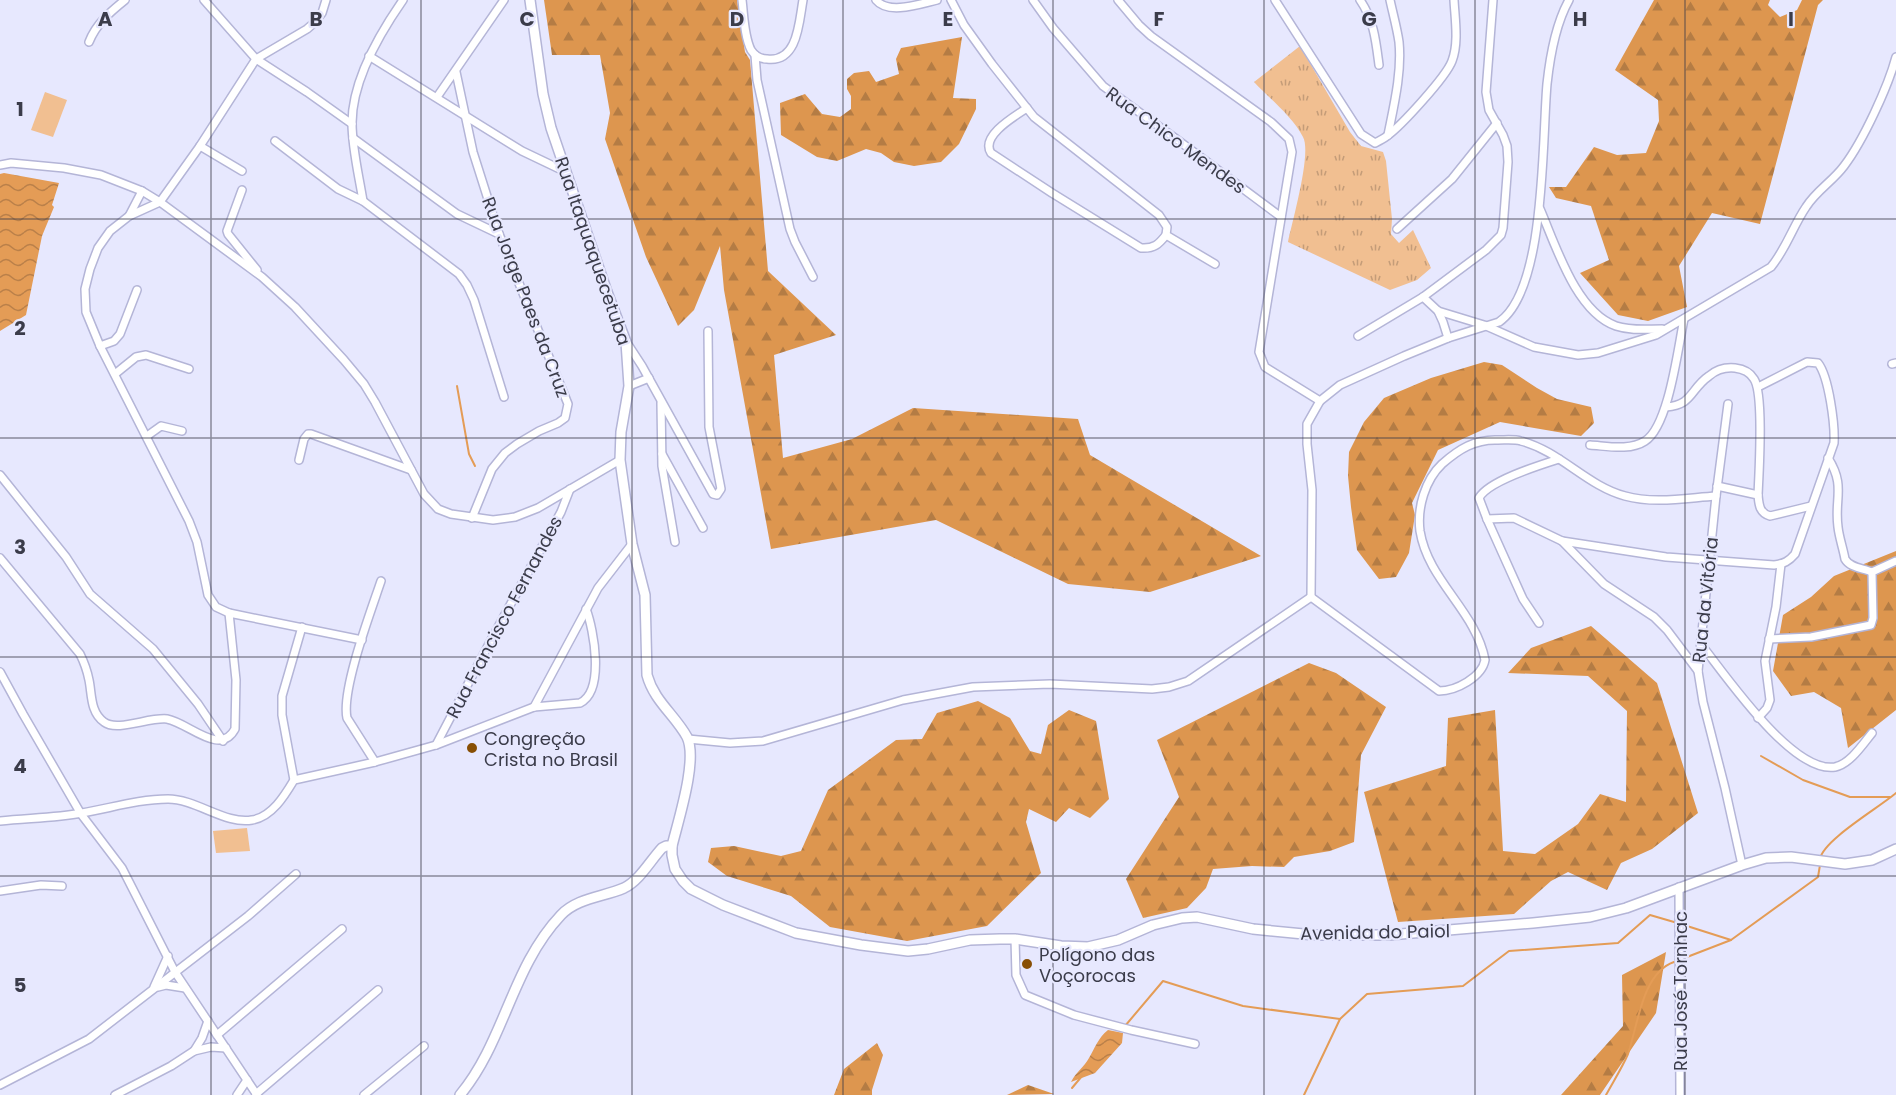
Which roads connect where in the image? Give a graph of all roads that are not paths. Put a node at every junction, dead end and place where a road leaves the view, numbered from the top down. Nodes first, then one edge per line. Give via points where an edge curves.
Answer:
1 (125, 0) edge
2 (204, 0) edge
3 (403, 0) edge
4 (504, 0) edge
5 (530, 0) edge
6 (742, 0) edge
7 (803, 0) edge
8 (876, 0) edge
9 (937, 0) edge
10 (951, 0) edge
11 (1033, 0) edge
12 (1118, 0) edge
13 (1275, 0) edge
14 (1360, 0) edge
15 (1390, 0) edge
16 (1454, 0) edge
17 (1493, 0) edge
18 (1569, 0) edge
19 (326, 2) edge
20 (89, 42) dead end
21 (755, 55) junction
22 (369, 56) junction
23 (1896, 57) edge
24 (256, 59) junction
25 (1379, 65) dead end
26 (456, 72) junction
27 (437, 98) junction
28 (1027, 108) junction
29 (465, 115) junction
30 (1497, 123) junction
31 (352, 124) junction
32 (1388, 135) junction
33 (353, 138) junction
34 (275, 141) dead end
35 (200, 146) junction
36 (0, 165) edge
37 (242, 171) dead end
38 (566, 172) junction
39 (242, 190) dead end
40 (142, 191) junction
41 (363, 201) junction
42 (160, 202) junction
43 (1539, 207) junction
44 (129, 216) junction
45 (1281, 217) junction
46 (1396, 229) dead end
47 (499, 234) junction
48 (1166, 235) junction
49 (1215, 264) dead end
50 (262, 277) junction
51 (813, 277) dead end
52 (137, 290) dead end
53 (1424, 297) junction
54 (1438, 311) junction
55 (1684, 319) junction
56 (1484, 325) junction
57 (1664, 329) junction
58 (708, 331) dead end
59 (1358, 336) dead end
60 (1448, 338) junction
61 (626, 342) junction
62 (100, 346) junction
63 (189, 369) dead end
64 (115, 374) junction
65 (649, 378) junction
66 (628, 386) junction
67 (1758, 387) junction
68 (504, 397) dead end
69 (661, 400) junction
70 (1320, 401) junction
71 (1728, 404) dead end
72 (1666, 407) junction
73 (182, 431) dead end
74 (147, 435) junction
75 (1590, 445) dead end
76 (661, 452) junction
77 (1828, 458) junction
78 (1559, 459) junction
79 (299, 460) dead end
80 (620, 460) junction
81 (411, 470) junction
82 (0, 475) edge
83 (1717, 486) junction
84 (570, 489) junction
85 (1758, 495) junction
86 (1716, 496) junction
87 (1810, 506) junction
88 (472, 518) junction
89 (1487, 519) junction
90 (703, 528) dead end
91 (1562, 541) junction
92 (675, 542) dead end
93 (632, 544) junction
94 (0, 558) edge
95 (1709, 560) junction
96 (1896, 561) edge
97 (1781, 564) junction
98 (1872, 572) junction
99 (381, 581) dead end
100 (1311, 597) junction
101 (586, 609) junction
102 (229, 613) junction
103 (1539, 623) dead end
104 (302, 627) junction
105 (1769, 639) junction
106 (362, 640) junction
107 (1700, 643) junction
108 (1698, 671) junction
109 (0, 672) edge
110 (534, 707) junction
111 (1758, 718) junction
112 (1872, 733) dead end
113 (688, 739) junction
114 (223, 741) junction
115 (436, 745) junction
116 (375, 762) junction
117 (294, 780) junction
118 (81, 814) junction
119 (1, 820) edge
120 (672, 846) junction
121 (1896, 849) edge
122 (1742, 865) junction
123 (296, 874) dead end
124 (62, 886) dead end
125 (1679, 887) junction
126 (0, 891) edge
127 (342, 930) dead end
128 (1015, 939) junction
129 (168, 956) junction
130 (175, 972) junction
131 (185, 988) junction
132 (153, 990) junction
133 (378, 990) dead end
134 (208, 1021) junction
135 (217, 1035) junction
136 (1195, 1044) dead end
137 (424, 1046) dead end
138 (226, 1048) junction
139 (194, 1051) junction
140 (247, 1080) junction
141 (0, 1085) edge
142 (257, 1094) edge
143 (115, 1095) edge
144 (237, 1095) edge
145 (364, 1095) edge
146 (460, 1095) edge
147 (1680, 1095) edge

1 - 20 street via 94,30
2 - 24 street
3 - 22 street
4 - 26 street
5 - 38 street, Rua Itaquaquecetuba via 543,94
6 - 21 street via 748,41
7 - 21 street via 791,50 777,60
8 - 9 street via 888,8
10 - 28 street via 964,25
11 - 45 street, Rua Chico Mendes via 1103,86
12 - 45 street via 1151,36 1271,122 1289,140 1292,152
13 - 32 street via 1361,134 1375,143
14 - 25 street via 1374,31
15 - 32 street via 1399,59
16 - 32 street via 1452,61 1431,90
17 - 30 street via 1486,92
18 - 43 street via 1553,43 1547,82
19 - 24 street via 307,29
21 - 51 street via 790,229
22 - 27 street
22 - 31 street
23 - 55 street via 1858,143 1833,179 1807,205 1772,267
24 - 31 street
24 - 35 street
26 - 27 street
26 - 29 street, Rua Jorge Paes da Cruz
27 - 29 street
28 - 48 street via 1041,124 1159,215 1167,227
28 - 48 street via 1000,127 988,143 998,158 1142,248 1155,246
29 - 38 street via 522,151
29 - 47 street, Rua Jorge Paes da Cruz via 472,152
30 - 46 street via 1452,179
30 - 53 street via 1507,146 1508,162 1501,235
31 - 33 street
33 - 41 street
33 - 47 street via 457,214
34 - 41 street via 338,189
35 - 37 street
35 - 42 street
36 - 40 street via 64,168 101,175
38 - 61 street, Rua Itaquaquecetuba
39 - 50 street via 228,234
40 - 42 street
40 - 44 street
41 - 68 street via 449,266 467,285
42 - 44 street
42 - 50 street
43 - 56 street via 1529,271 1517,298 1505,318
43 - 57 street via 1575,287 1595,314 1624,328
44 - 62 street via 110,231 98,248 85,289 86,312
45 - 70 street via 1259,352 1265,367
47 - 88 street, Rua Jorge Paes da Cruz via 568,404 565,418 505,453 492,469
48 - 49 street
50 - 81 street via 302,314 364,384
52 - 62 street via 120,334
53 - 54 street
53 - 59 street
54 - 56 street
54 - 60 street
55 - 57 street
55 - 72 street
56 - 57 street via 1534,347 1578,355 1621,347
56 - 60 street
58 - 69 street via 709,427 719,494 713,494
60 - 70 street via 1340,385
61 - 65 street
61 - 66 street, Rua Itaquaquecetuba
62 - 64 street
63 - 64 street via 140,355
64 - 74 street
65 - 66 street
65 - 69 street
66 - 80 street, Rua Itaquaquecetuba
67 - 72 street via 1747,371 1728,367 1708,376 1687,401
67 - 77 street via 1807,362 1818,363 1824,374 1834,431
67 - 85 street
69 - 76 street
70 - 100 street via 1307,424 1312,490
71 - 83 street, Rua da Vitória
72 - 75 street via 1653,435 1645,441 1635,446
73 - 74 street via 161,426
74 - 102 street via 189,521 208,595 216,607
76 - 90 street
76 - 92 street
77 - 87 street
77 - 98 street via 1838,480 1838,528 1845,559 1848,564
78 - 86 street via 1626,497 1655,500
78 - 89 street via 1526,470 1481,494 1479,500
78 - 100 street via 1519,440 1470,444 1437,469 1420,502 1420,534 1435,572 1472,624 1484,653 1484,666 1467,682 1440,691
79 - 81 street via 304,439 311,434
80 - 84 street
80 - 93 street, Rua Itaquaquecetuba
81 - 88 street via 438,509
82 - 114 street via 66,557 90,594 153,649
83 - 85 street
83 - 86 street, Rua da Vitória
84 - 88 street via 525,514 493,520
84 - 115 street, Rua Francisco Fernandes
85 - 87 street via 1760,508 1770,516
86 - 95 street, Rua da Vitória
87 - 97 street via 1795,554
89 - 91 street via 1514,518
89 - 103 street
91 - 95 street
91 - 108 street via 1604,584 1654,617
93 - 101 street
93 - 113 street, Rua Itaquaquecetuba via 645,595 650,687
94 - 114 street via 80,654 93,707 104,722 119,726 168,719
95 - 97 street
95 - 107 street, Rua da Vitória
96 - 98 street
97 - 105 street
98 - 105 street via 1870,625 1811,637
99 - 106 street
100 - 113 street via 1188,681 1169,687 973,687 903,700 763,741
101 - 110 street
101 - 110 street via 594,644 590,695 580,703
102 - 104 street
102 - 114 street via 236,680 235,729
104 - 106 street
104 - 117 street via 282,696
105 - 111 street via 1765,661 1770,700
106 - 116 street via 345,710
107 - 108 street, Rua da Vitória
107 - 111 street
108 - 122 street, Rua da Vitória
109 - 118 street
110 - 115 street
111 - 112 street via 1784,743 1825,766 1836,767 1845,762
113 - 120 street via 686,789
115 - 116 street
116 - 117 street
117 - 118 street via 278,804 252,820 230,819 171,799
118 - 119 street
118 - 129 street via 122,868
120 - 128 street, Avenida do Paiol via 675,869 691,889 796,933 908,951 970,940
120 - 146 street via 662,848 632,883 579,902 561,915 526,964 480,1069
121 - 122 street, Avenida do Paiol via 1872,860 1845,864 1780,856
122 - 125 street, Avenida do Paiol
123 - 130 street
124 - 126 street
125 - 128 street, Avenida do Paiol via 1604,914 1459,930 1389,935 1314,934 1253,929 1197,917 1153,925 1088,947
125 - 147 street, Rua José Tornhac
127 - 135 street
128 - 136 street via 1016,975 1025,995 1074,1015
129 - 130 street
129 - 132 street
130 - 131 street
130 - 132 street
131 - 132 street via 166,985
131 - 134 street
132 - 141 street via 89,1039
133 - 142 street
134 - 135 street
134 - 139 street
135 - 138 street
137 - 145 street
138 - 139 street
138 - 140 street
139 - 143 street
140 - 142 street
140 - 144 street

